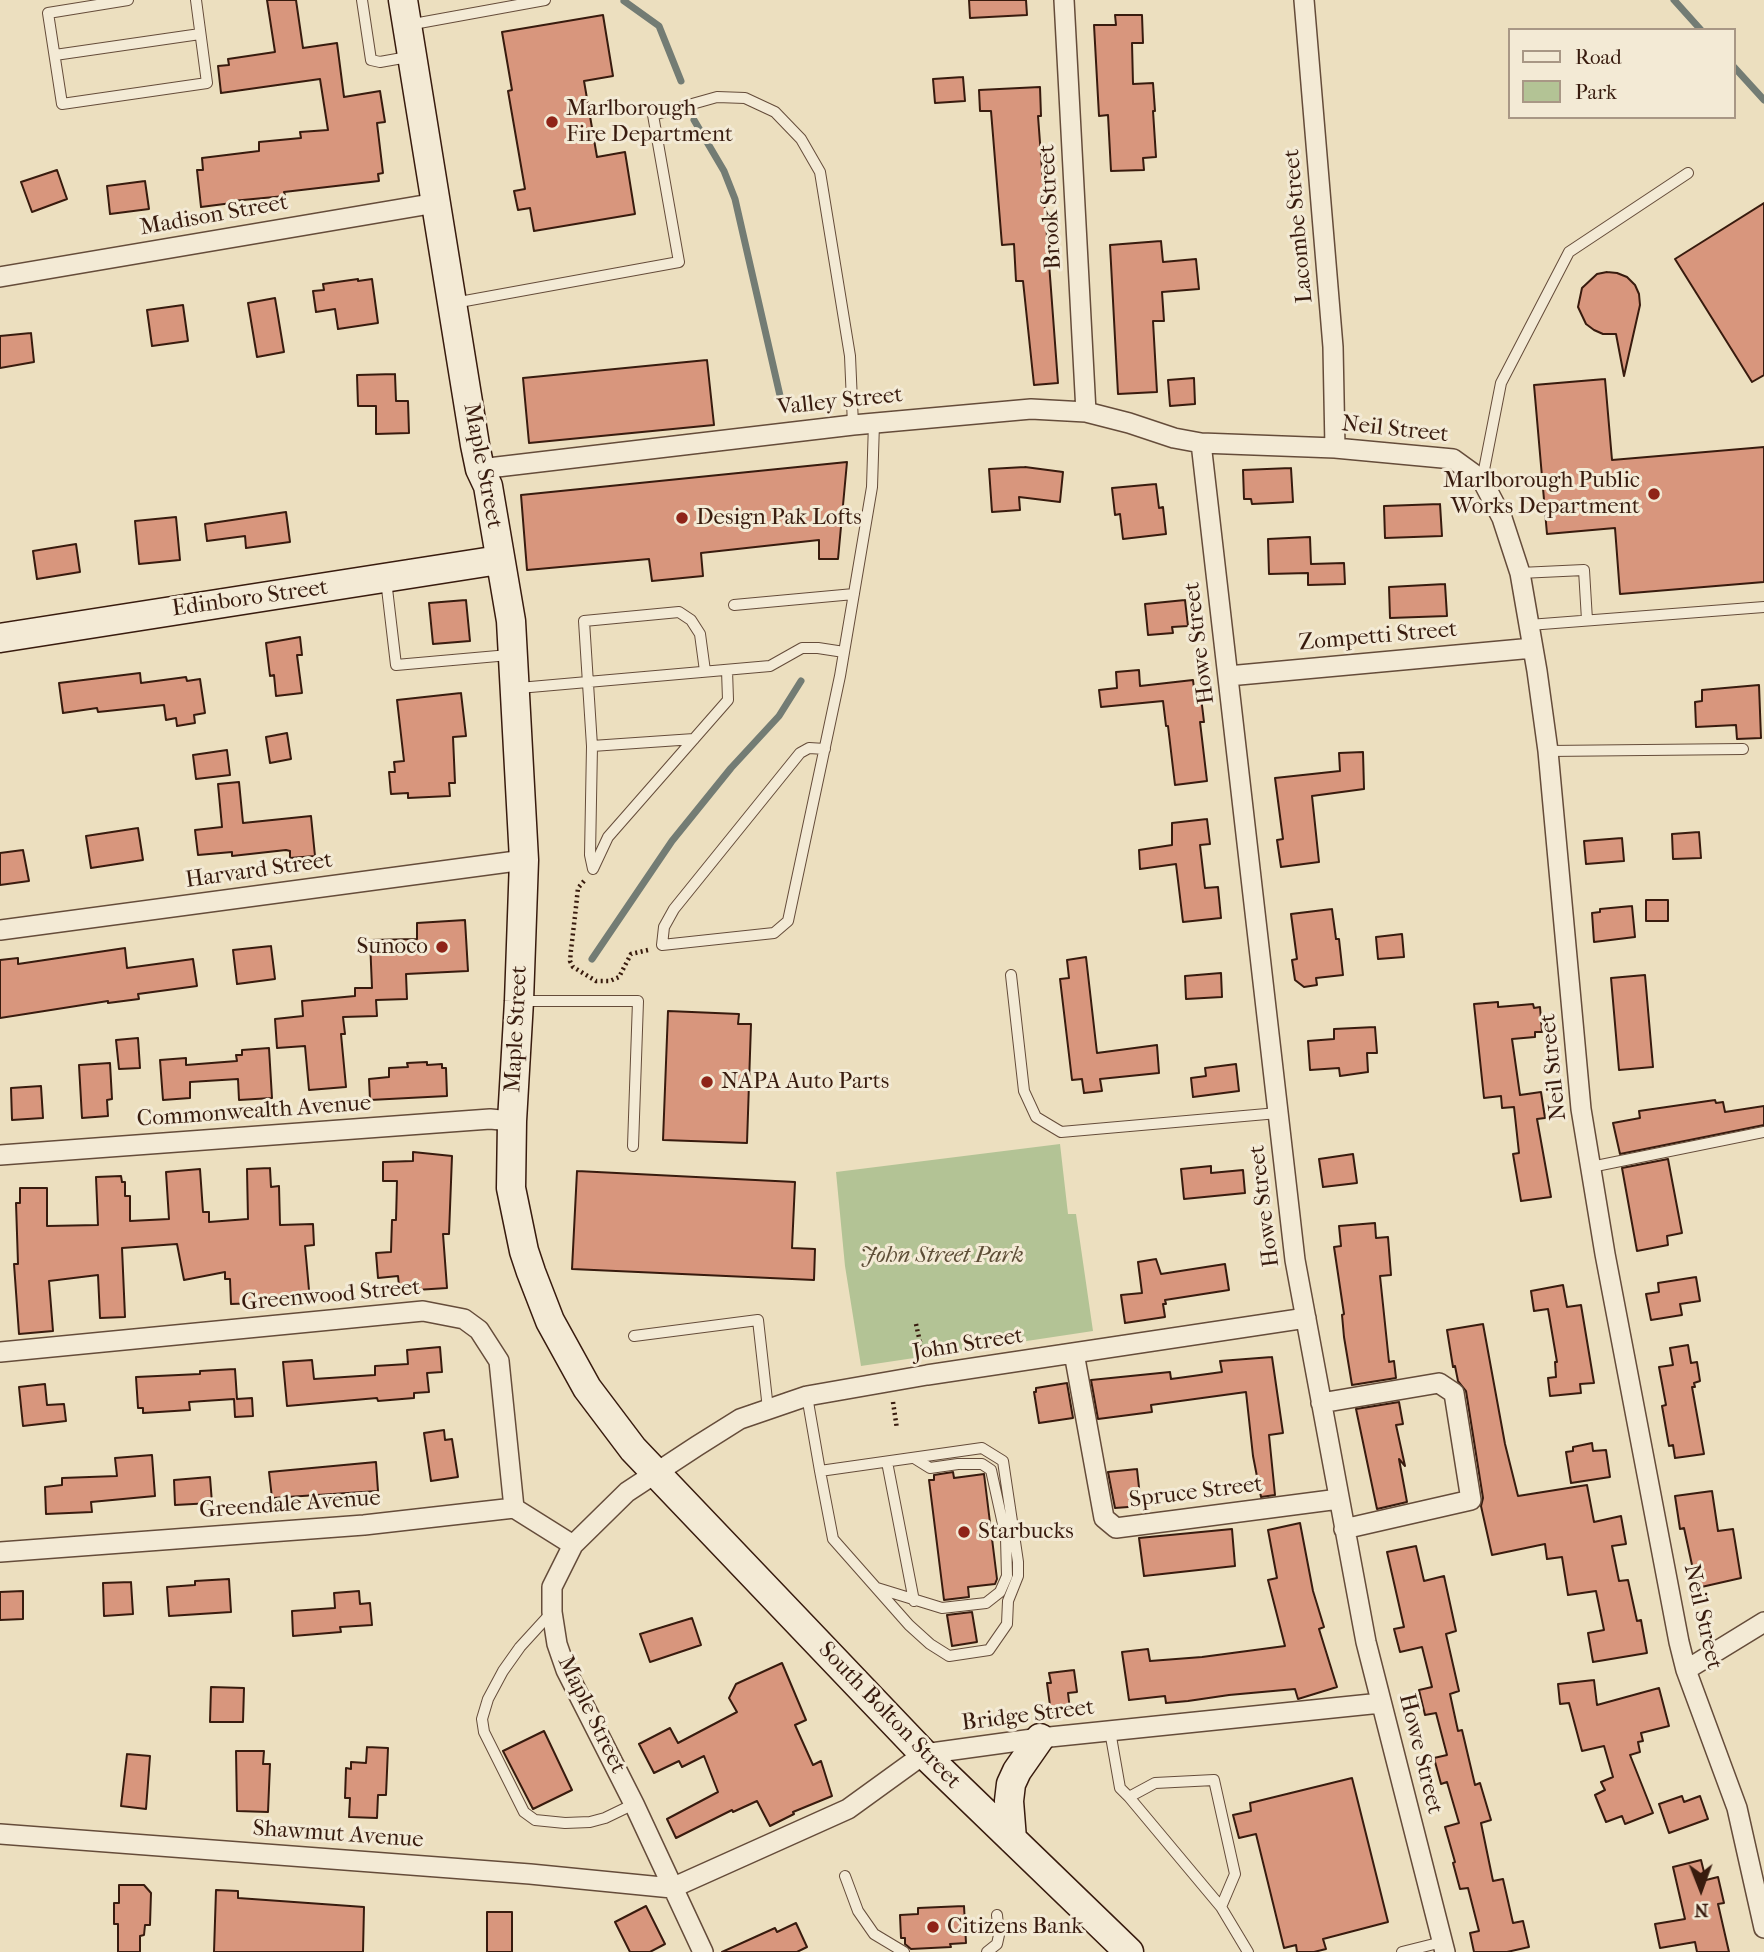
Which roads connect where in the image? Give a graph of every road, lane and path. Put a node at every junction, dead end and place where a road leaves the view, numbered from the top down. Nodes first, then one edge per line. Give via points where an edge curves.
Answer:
1 (128, 0) edge
2 (196, 0) edge
3 (362, 0) edge
4 (545, 0) edge
5 (1064, 0) edge
6 (1304, 0) edge
7 (405, 13) edge
8 (200, 34) junction
9 (55, 55) junction
10 (412, 56) junction
11 (1688, 173) dead end
12 (436, 203) junction
13 (0, 277) edge
14 (453, 303) junction
15 (1087, 412) junction
16 (874, 423) junction
17 (853, 425) junction
18 (1202, 443) junction
19 (1335, 448) junction
20 (480, 468) junction
21 (1482, 480) junction
22 (499, 560) junction
23 (1520, 573) junction
24 (386, 579) junction
25 (854, 594) junction
26 (734, 605) dead end
27 (1764, 607) edge
28 (1587, 620) junction
29 (1529, 625) junction
30 (0, 638) edge
31 (1533, 648) junction
32 (844, 652) junction
33 (513, 655) junction
34 (727, 670) junction
35 (705, 671) junction
36 (1228, 676) junction
37 (590, 681) junction
38 (516, 689) junction
39 (694, 739) junction
40 (592, 746) junction
41 (825, 749) junction
42 (1743, 749) dead end
43 (1548, 751) junction
44 (524, 860) junction
45 (593, 869) junction
46 (0, 930) edge
47 (662, 945) junction
48 (1011, 975) dead end
49 (519, 1001) junction
50 (1278, 1113) junction
51 (512, 1121) junction
52 (1764, 1132) edge
53 (632, 1146) dead end
54 (0, 1155) edge
55 (1591, 1167) junction
56 (1306, 1318) junction
57 (916, 1324) dead end
58 (634, 1336) dead end
59 (0, 1352) edge
60 (1074, 1353) junction
61 (920, 1364) dead end
62 (807, 1396) junction
63 (893, 1401) dead end
64 (1321, 1403) junction
65 (768, 1409) junction
66 (897, 1429) dead end
67 (914, 1458) junction
68 (887, 1462) junction
69 (820, 1471) junction
70 (656, 1473) junction
71 (1339, 1499) junction
72 (514, 1508) junction
73 (1344, 1529) junction
74 (573, 1545) junction
75 (0, 1552) edge
76 (876, 1588) junction
77 (914, 1601) junction
78 (552, 1612) junction
79 (1764, 1622) edge
80 (1686, 1670) junction
81 (1381, 1703) junction
82 (1110, 1731) junction
83 (1040, 1738) junction
84 (925, 1754) junction
85 (1129, 1797) junction
86 (635, 1804) junction
87 (0, 1834) edge
88 (1012, 1839) junction
89 (845, 1876) dead end
90 (672, 1888) junction
91 (1221, 1907) junction
92 (997, 1915) dead end
93 (1764, 1928) edge
94 (1443, 1947) edge
95 (703, 1952) edge
96 (904, 1952) edge
97 (987, 1952) edge
98 (1129, 1952) edge
99 (1248, 1952) edge
100 (1402, 1952) edge

1 - 9 lane via 48,13
2 - 8 lane
3 - 10 lane via 371,60
4 - 7 lane
5 - 15 street, Brook Street
6 - 19 street, Lacombe Street via 1333,347
7 - 10 main road, Maple Street
8 - 9 lane
8 - 9 lane via 208,83 62,104
10 - 12 main road, Maple Street
11 - 21 lane via 1569,252 1502,383
12 - 13 street, Madison Street
12 - 14 main road, Maple Street
14 - 17 lane via 679,262 653,115 717,97 745,98 775,112 801,139 820,172 850,356
14 - 20 main road, Maple Street
15 - 16 street, Valley Street via 1031,409
15 - 18 street, Valley Street
16 - 17 street, Valley Street
16 - 25 lane via 872,488
17 - 20 street, Valley Street
18 - 19 street, Neil Street
18 - 36 street, Howe Street
19 - 21 street, Neil Street via 1453,459
20 - 22 main road, Maple Street via 488,486
21 - 23 street, Neil Street via 1502,518
22 - 24 main road, Edinboro Street
22 - 33 main road, Maple Street
23 - 28 lane via 1584,570
23 - 29 street, Neil Street
24 - 30 main road, Edinboro Street
24 - 33 lane via 396,664
25 - 26 lane
25 - 32 lane
27 - 28 lane
28 - 29 lane
29 - 31 street, Neil Street
31 - 36 street, Zompetti Street
31 - 43 street, Neil Street
32 - 34 lane via 802,648 770,666
32 - 41 lane
33 - 38 main road, Maple Street
34 - 35 lane
34 - 39 lane via 729,700
35 - 37 lane
35 - 37 lane via 700,634 679,612 584,621
36 - 50 street, Howe Street
37 - 38 lane
37 - 40 lane
38 - 44 main road, Maple Street
39 - 40 lane
39 - 45 lane via 608,837
40 - 45 lane
41 - 47 lane via 809,748 800,753 674,909 664,927
41 - 47 lane via 788,921 774,933
42 - 43 lane
43 - 55 street, Neil Street via 1581,1109
44 - 46 street, Harvard Street
44 - 49 main road, Maple Street
45 - 47 path via 578,888 570,950 573,967 596,981 610,981 620,976 631,954
48 - 50 lane via 1024,1091 1037,1116 1061,1132
49 - 51 main road, Maple Street
49 - 53 lane via 638,1001
50 - 56 street, Howe Street
51 - 54 street, Commonwealth Avenue
51 - 70 main road, Maple Street via 511,1188 524,1251 550,1321 587,1388
52 - 55 lane
55 - 80 street, Neil Street
56 - 60 street, John Street
56 - 64 street, Howe Street
57 - 61 path
58 - 65 lane via 758,1320
59 - 72 street, Greenwood Street via 423,1311 464,1319 479,1330 499,1362
60 - 62 street, John Street
60 - 71 street, Spruce Street via 1104,1518 1116,1528
62 - 65 street, John Street
62 - 69 lane
63 - 66 path
64 - 71 street, Howe Street
64 - 73 street via 1439,1383 1454,1393 1471,1500
65 - 70 street, John Street via 740,1419
67 - 68 lane
67 - 76 lane via 982,1447 1003,1461 1018,1562 1007,1624 989,1650 949,1656 929,1644
67 - 77 lane via 930,1468 982,1464 991,1470 1006,1538 1007,1576 1000,1592 986,1603 942,1608
68 - 69 lane
68 - 77 lane
69 - 76 lane via 833,1539
70 - 74 street, Maple Street via 627,1492
70 - 84 main road, South Bolton Street
71 - 73 street, Howe Street
72 - 74 street
72 - 75 street, Greendale Avenue via 364,1525
73 - 81 street, Howe Street
74 - 78 street, Maple Street via 552,1587
76 - 77 lane
78 - 86 street, Maple Street via 566,1670
78 - 86 lane via 503,1671 488,1699 484,1732 524,1812 535,1820 590,1822
79 - 80 street
80 - 93 street, Neil Street via 1737,1808
81 - 82 street, Bridge Street
81 - 94 street, Howe Street
82 - 83 street, Bridge Street
82 - 85 lane via 1120,1788
83 - 84 street, Bridge Street
83 - 88 main road via 1011,1784
84 - 88 main road, South Bolton Street
84 - 90 street, Bridge Street via 848,1809
85 - 91 lane
85 - 91 lane via 1155,1783 1214,1780 1236,1874
86 - 90 street, Maple Street
87 - 90 street, Shawmut Avenue
88 - 98 main road, South Bolton Street
89 - 96 lane via 858,1910 874,1934
90 - 95 street, Maple Street
91 - 99 lane
92 - 97 lane via 997,1944
94 - 100 lane

